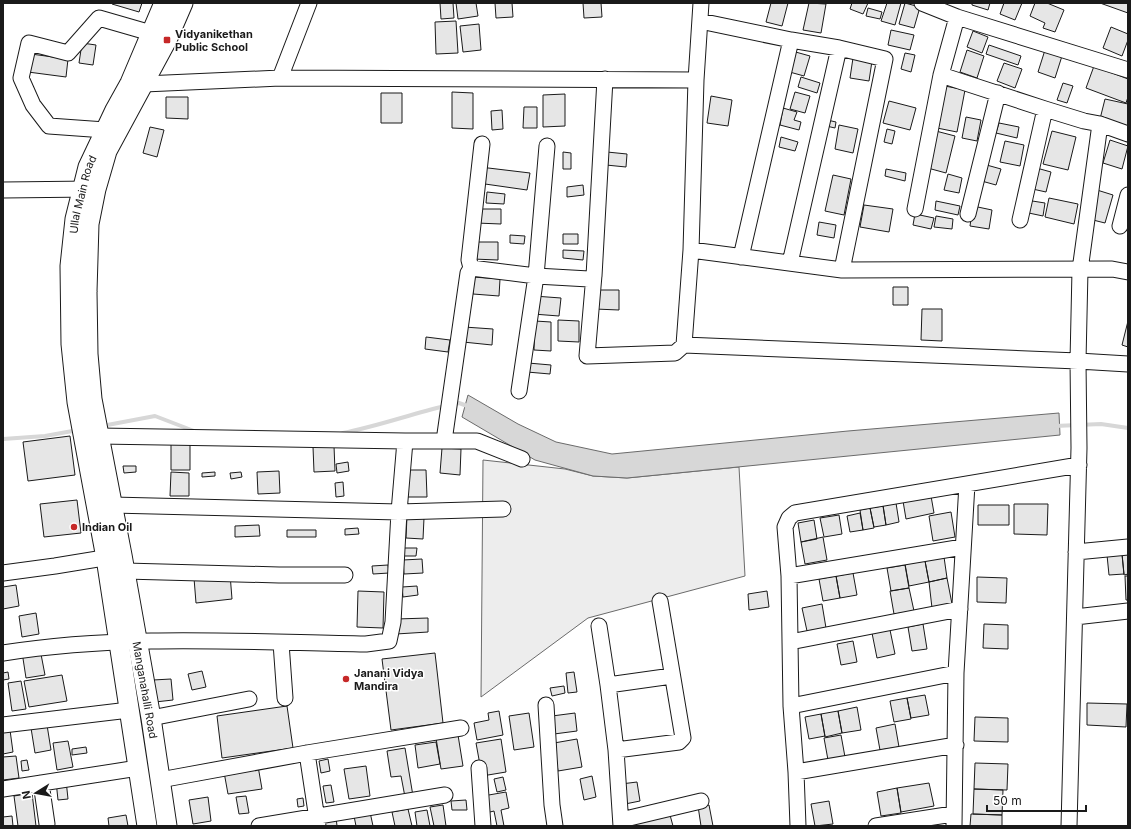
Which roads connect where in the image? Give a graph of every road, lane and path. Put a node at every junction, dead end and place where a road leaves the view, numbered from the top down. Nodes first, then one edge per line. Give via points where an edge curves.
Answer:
1 (164, 3) edge
2 (183, 3) edge
3 (309, 3) edge
4 (701, 3) edge
5 (922, 3) edge
6 (957, 16) junction
7 (700, 21) junction
8 (151, 33) junction
9 (791, 40) junction
10 (839, 48) junction
11 (1128, 70) edge
12 (941, 75) junction
13 (280, 78) junction
14 (605, 80) junction
15 (696, 80) junction
16 (137, 83) junction
17 (998, 93) junction
18 (1045, 110) junction
19 (1100, 124) junction
20 (105, 130) junction
21 (1128, 134) edge
22 (482, 144) dead end
23 (547, 146) dead end
24 (3, 190) edge
25 (88, 190) junction
26 (1128, 195) edge
27 (915, 209) dead end
28 (968, 214) dead end
29 (1020, 220) dead end
30 (1120, 226) dead end
31 (691, 250) junction
32 (741, 257) junction
33 (790, 263) junction
34 (471, 268) junction
35 (842, 270) junction
36 (1080, 270) junction
37 (1128, 272) edge
38 (594, 275) junction
39 (536, 276) junction
40 (684, 345) junction
41 (1078, 361) junction
42 (1128, 364) edge
43 (519, 392) dead end
44 (91, 437) junction
45 (405, 441) junction
46 (444, 441) junction
47 (522, 459) dead end
48 (1079, 465) junction
49 (967, 484) junction
50 (112, 505) junction
51 (503, 510) dead end
52 (399, 512) junction
53 (963, 546) junction
54 (1128, 547) edge
55 (1076, 552) junction
56 (118, 561) junction
57 (3, 573) edge
58 (345, 575) dead end
59 (789, 576) junction
60 (660, 601) dead end
61 (960, 609) junction
62 (1128, 611) edge
63 (1075, 617) junction
64 (599, 626) dead end
65 (128, 641) junction
66 (790, 642) junction
67 (280, 643) junction
68 (3, 653) edge
69 (956, 673) junction
70 (672, 676) junction
71 (608, 684) junction
72 (285, 698) dead end
73 (249, 700) dead end
74 (546, 705) dead end
75 (791, 706) junction
76 (129, 710) junction
77 (151, 718) junction
78 (3, 725) edge
79 (462, 728) dead end
80 (956, 745) junction
81 (616, 750) junction
82 (307, 754) junction
83 (138, 768) junction
84 (479, 768) dead end
85 (796, 772) junction
86 (160, 780) junction
87 (41, 783) junction
88 (3, 789) edge
89 (445, 795) dead end
90 (701, 801) dead end
91 (954, 820) edge
92 (318, 821) edge
93 (621, 823) edge
94 (47, 824) dead end
95 (146, 826) edge
96 (167, 826) edge
97 (259, 826) edge
98 (483, 826) edge
99 (555, 826) edge
100 (798, 826) edge
101 (876, 826) edge
102 (1069, 826) edge

1 - 8 main road, Ullal Main Road
2 - 16 main road, Ullal Main Road via 167,40
3 - 13 street
4 - 7 street
5 - 6 street
6 - 11 street
6 - 12 street
7 - 9 street
7 - 15 street
8 - 16 main road, Ullal Main Road
8 - 20 street via 99,18 68,53 29,43 21,78 33,106 48,126
9 - 10 street
9 - 32 street
10 - 33 street
10 - 35 street via 885,58
12 - 17 street
12 - 27 street
13 - 14 street
13 - 16 street
14 - 15 street
14 - 38 street
15 - 31 street
16 - 20 main road, Ullal Main Road
16 - 25 main road, Ullal Main Road
17 - 18 street
17 - 28 street
18 - 19 street
18 - 29 street
19 - 21 street
19 - 36 street
20 - 25 main road, Ullal Main Road via 88,167
22 - 34 street via 468,260
23 - 39 street
24 - 25 street
25 - 44 main road, Ullal Main Road via 88,354 85,401
26 - 30 street
31 - 32 street
31 - 40 street
32 - 33 street
33 - 35 street
34 - 39 street
34 - 46 street via 468,273
35 - 36 street
36 - 37 street via 1112,269
36 - 41 street
38 - 39 street via 589,279
38 - 40 street via 587,356 675,353
39 - 43 street
40 - 41 street
41 - 42 street
41 - 48 street
44 - 45 street
44 - 50 main road
44 - 56 main road
45 - 46 street
45 - 52 street
46 - 47 street via 477,441
48 - 49 street
48 - 55 street
49 - 53 street
49 - 59 street via 795,513 785,527
50 - 52 street
50 - 56 main road
51 - 52 street
52 - 67 street via 393,622 389,641 366,644
53 - 59 street
53 - 61 street
54 - 55 street
55 - 63 street
56 - 57 street
56 - 58 street via 279,575
56 - 65 main road, Manganahalli Road
59 - 66 street
60 - 70 street
61 - 66 street
61 - 69 street
62 - 63 street
63 - 102 street
64 - 71 street
65 - 67 street
65 - 68 street
65 - 76 main road, Manganahalli Road
65 - 77 main road, Manganahalli Road
66 - 75 street
67 - 72 street
69 - 75 street
69 - 80 street
70 - 71 street
70 - 81 street via 682,738 679,742
71 - 81 street
73 - 77 street
74 - 99 street
75 - 85 street
76 - 78 street
76 - 83 main road, Manganahalli Road
77 - 86 main road, Manganahalli Road
79 - 82 street
80 - 85 street
80 - 91 street
81 - 93 street
82 - 86 street
82 - 92 street
83 - 87 street
83 - 95 main road, Manganahalli Road
84 - 98 street
85 - 100 street
86 - 96 main road, Manganahalli Road
87 - 88 street
87 - 94 street
89 - 92 street
90 - 93 street
91 - 101 street
92 - 97 street

